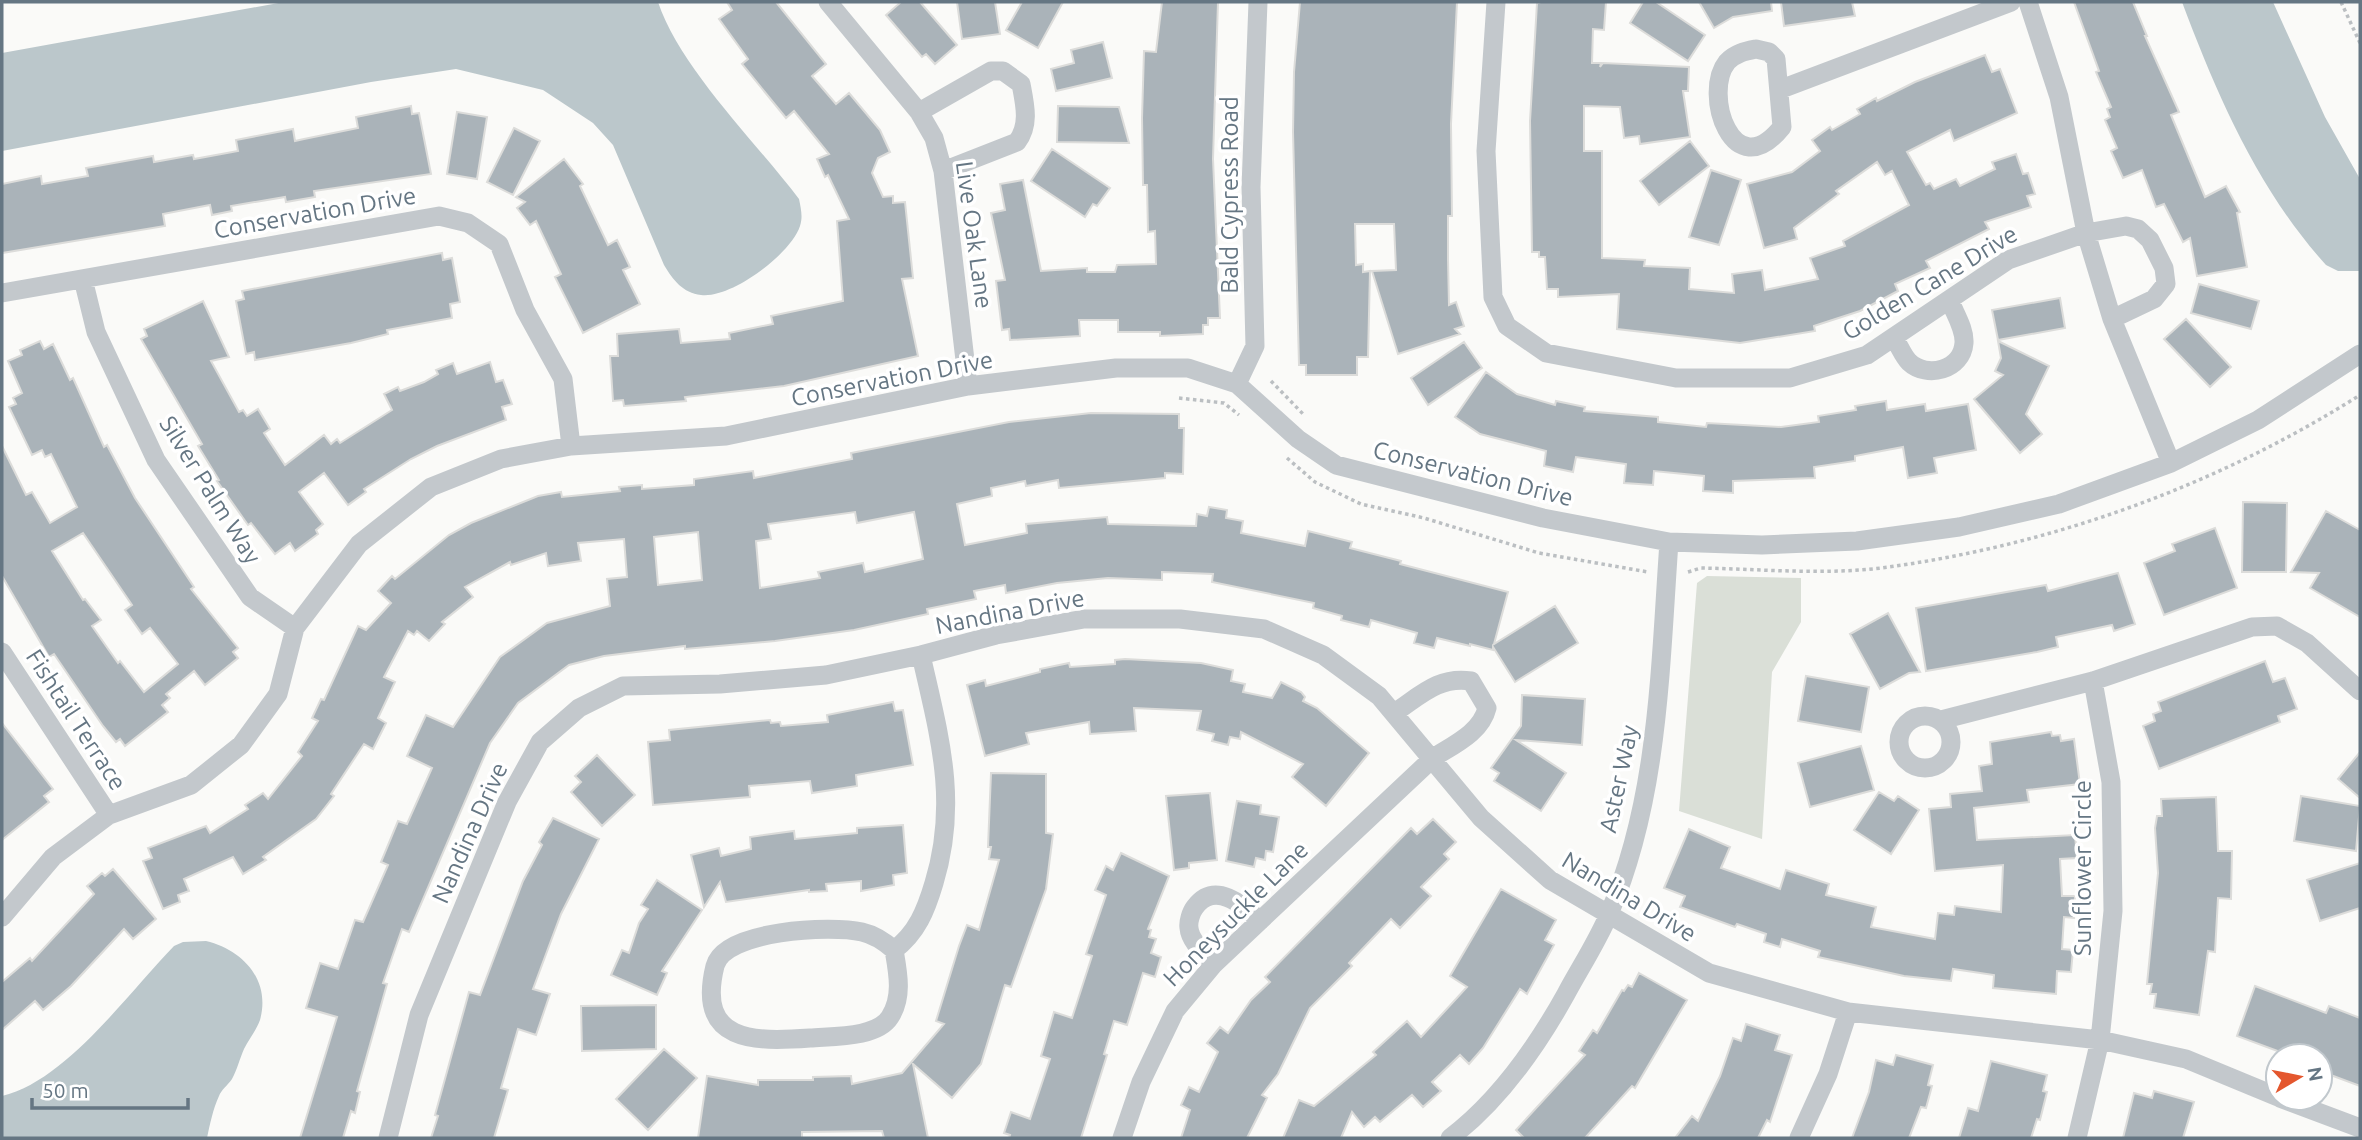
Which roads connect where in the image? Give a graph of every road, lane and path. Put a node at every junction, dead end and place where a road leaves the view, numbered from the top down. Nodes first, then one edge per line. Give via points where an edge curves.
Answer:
1 (828, 2) edge
2 (1258, 2) edge
3 (1496, 2) edge
4 (2011, 2) edge
5 (2028, 2) edge
6 (2341, 2) edge
7 (2360, 43) edge
8 (1781, 89) junction
9 (919, 112) junction
10 (943, 171) junction
11 (2086, 233) junction
12 (83, 279) junction
13 (2, 293) edge
14 (1950, 301) junction
15 (2112, 319) junction
16 (1894, 338) junction
17 (2360, 354) edge
18 (1271, 381) dead end
19 (1237, 384) junction
20 (968, 386) junction
21 (2360, 396) edge
22 (1179, 398) dead end
23 (1241, 416) dead end
24 (1315, 424) dead end
25 (571, 446) junction
26 (1285, 456) dead end
27 (2171, 463) junction
28 (1669, 542) junction
29 (1667, 572) junction
30 (295, 628) junction
31 (2, 652) edge
32 (921, 655) junction
33 (2093, 681) junction
34 (2360, 691) edge
35 (1394, 713) junction
36 (1941, 720) dead end
37 (1433, 758) junction
38 (109, 815) junction
39 (1609, 914) junction
40 (2, 916) edge
41 (1260, 921) junction
42 (894, 950) junction
43 (1214, 964) junction
44 (1848, 1012) junction
45 (2100, 1040) junction
46 (2264, 1092) edge
47 (2310, 1112) edge
48 (2351, 1130) edge
49 (388, 1138) edge
50 (1122, 1138) edge
51 (1450, 1138) edge
52 (1799, 1138) edge
53 (2077, 1138) edge

1 - 9 street, Live Oak Lane
2 - 19 street, Bald Cypress Road via 1251,187 1255,346
3 - 16 street, Golden Cane Drive via 1486,151 1493,297 1507,326 1546,353 1676,378 1790,377 1867,355
4 - 8 street
5 - 11 street via 2059,97
6 - 7 path
8 - 8 street via 1782,127 1773,139 1760,145 1740,144 1730,137 1722,121 1721,87 1728,61 1756,49 1769,52 1776,59
9 - 10 street, Live Oak Lane via 934,138
9 - 10 street via 991,71 1003,71 1021,85 1025,132 1017,142
10 - 20 street, Live Oak Lane
11 - 14 street, Golden Cane Drive via 2008,260
11 - 15 street
11 - 15 street, Golden Cane Drive via 2126,226 2138,229 2150,240 2164,268 2166,284 2154,299
12 - 13 street, Conservation Drive
12 - 25 street, Conservation Drive via 439,216 468,223 499,244 525,310 563,379
12 - 30 street, Silver Palm Way via 96,332 156,460 250,597
14 - 16 street, Golden Cane Drive
14 - 16 street via 1964,345 1960,357 1947,368 1923,370 1909,362
15 - 27 street
17 - 27 street, Conservation Drive via 2258,420
18 - 24 path
19 - 20 street, Conservation Drive via 1188,368 1116,368
19 - 28 street, Conservation Drive via 1298,439 1336,465 1544,518
20 - 25 street, Conservation Drive via 726,436
21 - 29 path via 2222,469 2141,503 2020,544 1880,568
22 - 23 path via 1224,403
25 - 30 street, Conservation Drive via 501,459 432,487 359,544
26 - 29 path via 1315,482 1361,504 1539,553
27 - 28 street, Conservation Drive via 2059,504 1959,527 1857,541
28 - 29 street, Aster Way
29 - 39 street, Aster Way via 1657,716 1639,818
30 - 38 street, Conservation Drive via 278,694 241,745 191,785
31 - 38 street, Fishtail Terrace
32 - 35 street, Nandina Drive via 996,635 1084,620 1180,619 1264,629 1323,656 1379,696
32 - 42 street via 944,755 944,848 927,905 910,938
32 - 49 street, Nandina Drive via 826,675 623,686 579,708 540,742 507,802 419,1015
33 - 34 street via 2252,627 2277,626 2307,643
33 - 36 street
33 - 45 street, Sunflower Circle via 2111,782 2113,911
35 - 37 street, Nandina Drive
35 - 37 street, Honeysuckle Lane via 1437,684 1453,678 1471,681 1487,708 1484,719 1465,738
37 - 39 street, Nandina Drive via 1481,818 1550,880
37 - 41 street, Honeysuckle Lane
38 - 40 street, Conservation Drive via 54,857
39 - 44 street, Nandina Drive via 1709,972
39 - 51 street, Aster Way via 1541,1038 1473,1120
41 - 43 street, Honeysuckle Lane
41 - 43 street via 1231,898 1218,895 1199,902 1191,911 1189,928 1194,942
42 - 42 street via 898,998 889,1020 863,1034 764,1041 738,1036 715,1015 710,986 717,958 740,941 814,929 861,932 882,939
43 - 50 street, Honeysuckle Lane via 1175,1011
44 - 45 street, Nandina Drive
44 - 52 street via 1828,1074
45 - 46 street, Nandina Drive via 2186,1059
45 - 53 street, Sunflower Circle
47 - 48 street, Nandina Drive

